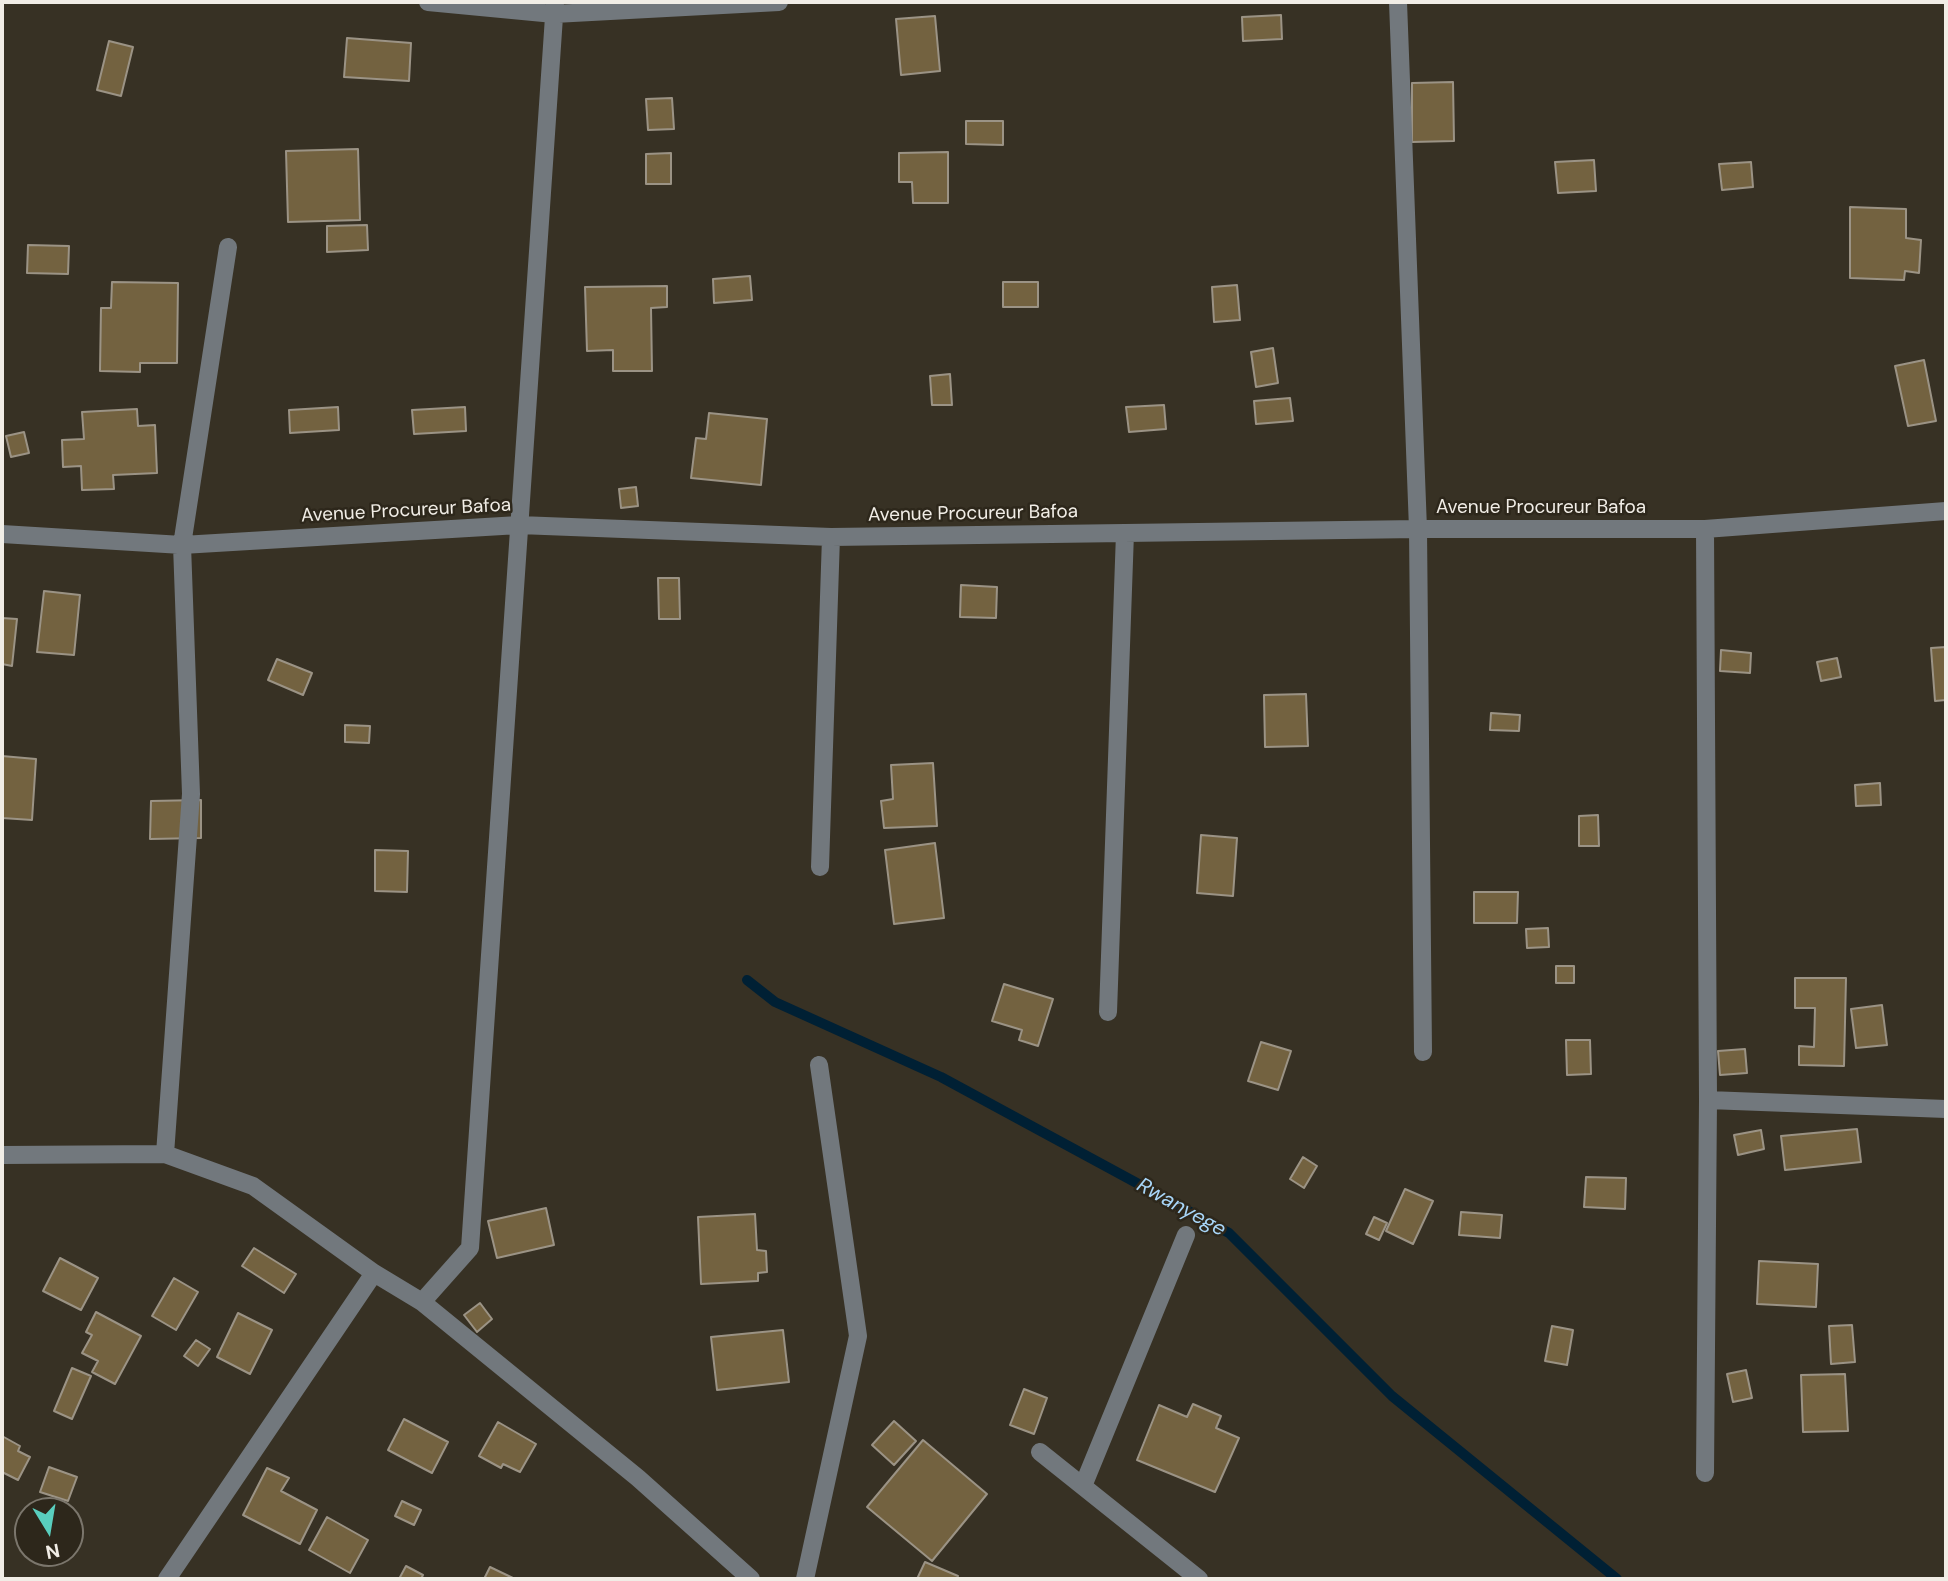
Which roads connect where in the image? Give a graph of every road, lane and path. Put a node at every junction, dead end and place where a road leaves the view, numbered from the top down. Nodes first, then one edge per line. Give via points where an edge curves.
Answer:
1 (428, 2) edge
2 (779, 2) edge
3 (1398, 2) edge
4 (554, 8) edge
5 (228, 247) dead end
6 (1946, 511) edge
7 (519, 525) junction
8 (1418, 528) junction
9 (1705, 529) junction
10 (1125, 533) junction
11 (2, 534) edge
12 (831, 537) junction
13 (182, 545) junction
14 (820, 867) dead end
15 (1108, 1012) dead end
16 (1423, 1052) dead end
17 (819, 1065) dead end
18 (1708, 1100) junction
19 (1946, 1110) edge
20 (165, 1154) junction
21 (2, 1155) edge
22 (1186, 1235) dead end
23 (374, 1273) junction
24 (422, 1301) junction
25 (1040, 1452) dead end
26 (1705, 1473) dead end
27 (1083, 1486) junction
28 (167, 1579) edge
29 (751, 1579) edge
30 (805, 1579) edge
31 (1199, 1579) edge

1 - 4 street
2 - 4 street
3 - 8 street
4 - 7 street
5 - 13 street
6 - 9 street, Avenue Procureur Bafoa
7 - 12 street, Avenue Procureur Bafoa
7 - 13 street, Avenue Procureur Bafoa
7 - 24 street via 470,1248
8 - 9 street, Avenue Procureur Bafoa
8 - 10 street, Avenue Procureur Bafoa
8 - 16 street
9 - 18 street
10 - 12 street, Avenue Procureur Bafoa
10 - 15 street
11 - 13 street, Avenue Procureur Bafoa
12 - 14 street
13 - 20 street via 191,794
17 - 30 street via 858,1336
18 - 19 street
18 - 26 street
20 - 21 street
20 - 23 street via 253,1186
22 - 27 street
23 - 24 street
23 - 28 street
24 - 29 street via 638,1478
25 - 27 street
27 - 31 street

